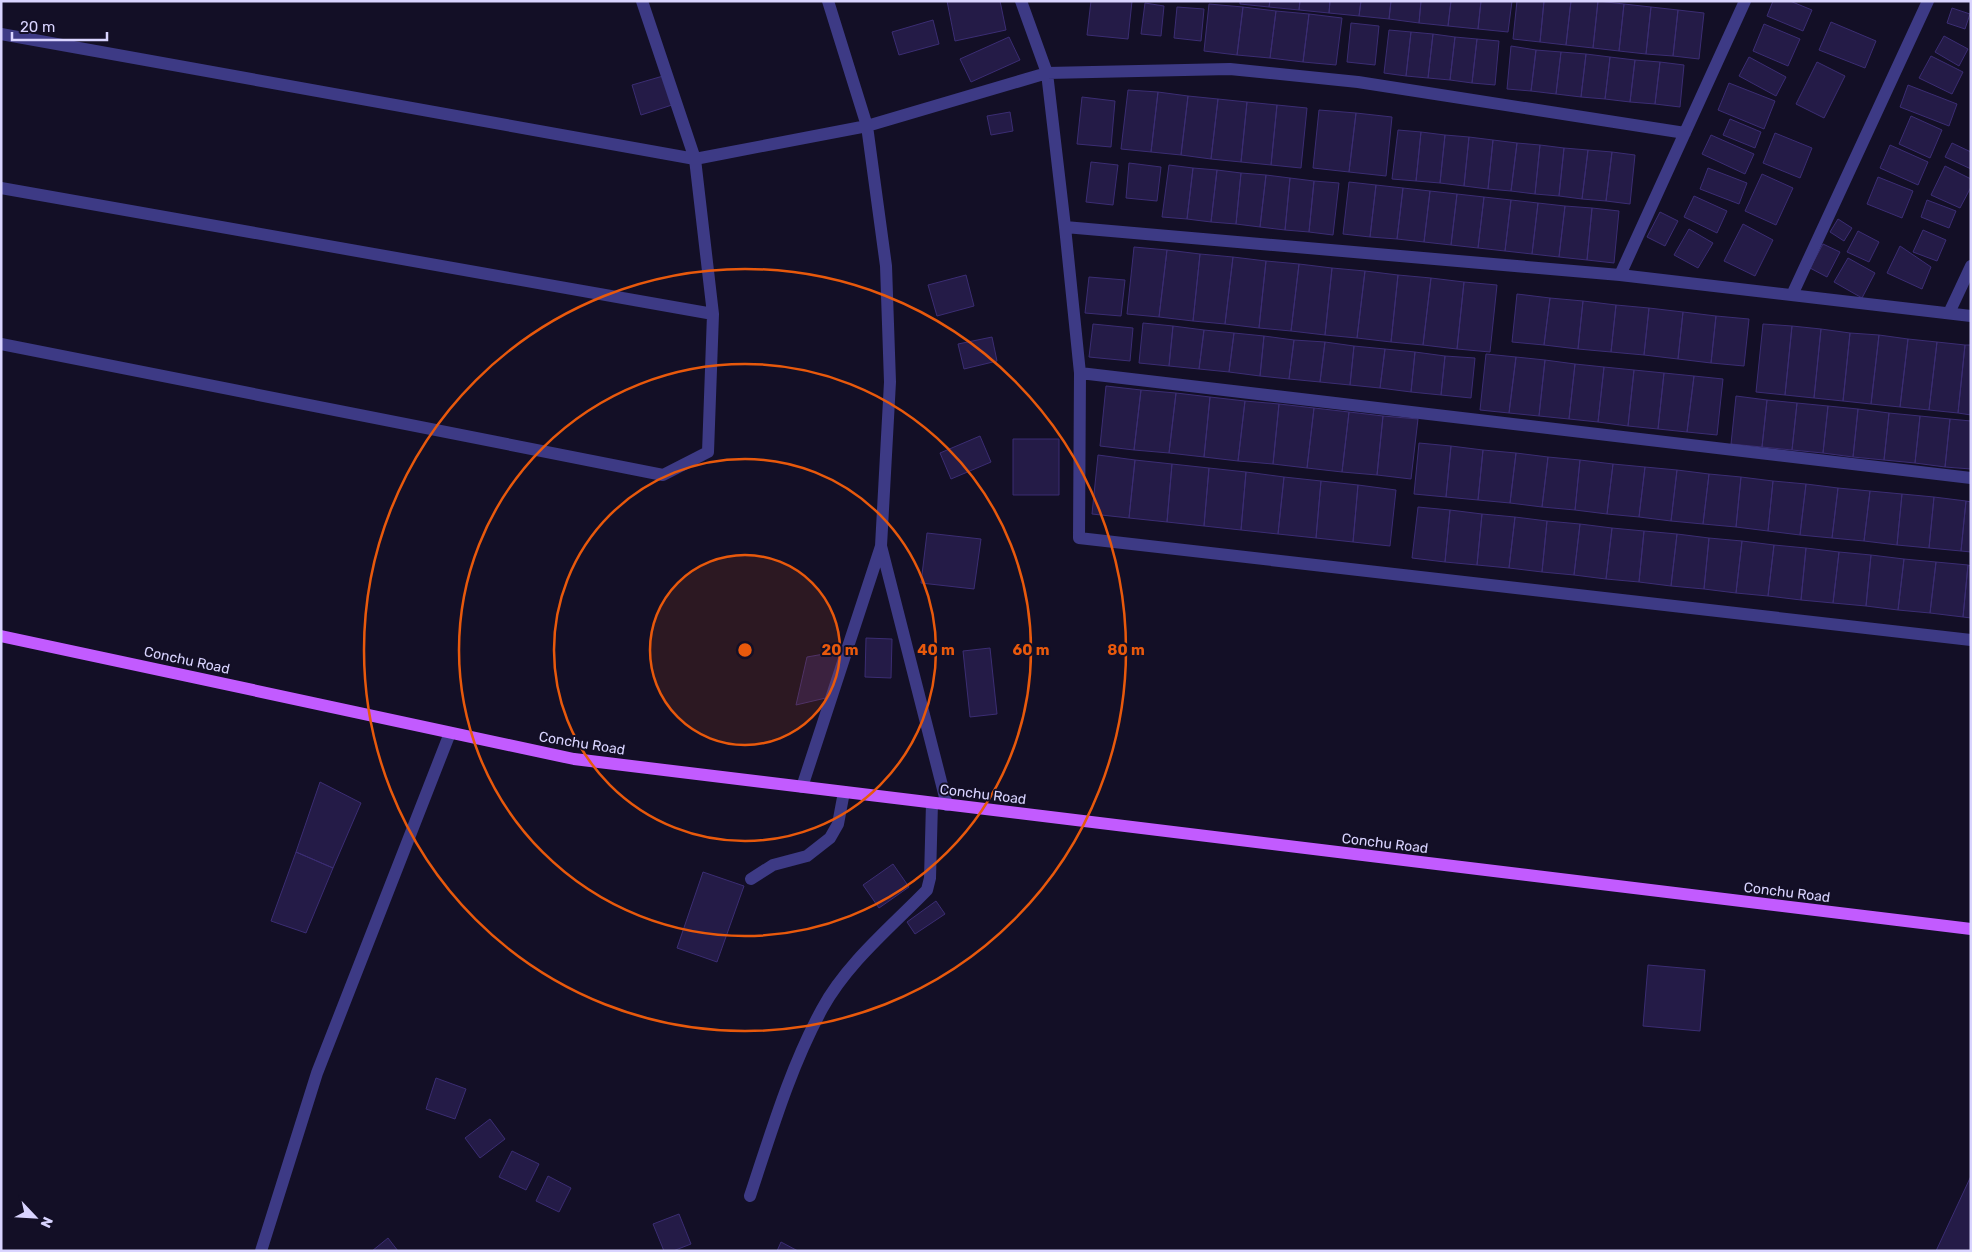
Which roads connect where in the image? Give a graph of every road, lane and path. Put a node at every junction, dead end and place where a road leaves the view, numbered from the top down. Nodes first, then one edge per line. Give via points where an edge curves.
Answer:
1 (642, 1) edge
2 (828, 1) edge
3 (1021, 1) edge
4 (1745, 1) edge
5 (1928, 1) edge
6 (1, 34) edge
7 (1047, 73) junction
8 (867, 126) junction
9 (1685, 133) junction
10 (695, 159) junction
11 (1, 188) edge
12 (1065, 226) junction
13 (1971, 266) edge
14 (1620, 275) junction
15 (1792, 295) junction
16 (1949, 313) junction
17 (713, 314) junction
18 (1971, 316) edge
19 (1, 344) edge
20 (1080, 373) junction
21 (1971, 478) edge
22 (881, 546) junction
23 (1, 636) edge
24 (1971, 640) edge
25 (450, 733) junction
26 (802, 787) junction
27 (844, 792) junction
28 (932, 803) junction
29 (947, 805) junction
30 (751, 880) dead end
31 (1971, 929) edge
32 (750, 1196) dead end
33 (261, 1251) edge

1 - 10 street
2 - 8 street
3 - 7 street
4 - 9 street
5 - 15 street
6 - 10 street
7 - 8 street
7 - 9 street via 1230,69 1358,82
7 - 12 street
8 - 10 street
8 - 22 street via 886,266 890,382
9 - 14 street
10 - 17 street
11 - 17 street
12 - 14 street
12 - 20 street
13 - 16 street
14 - 15 street
15 - 16 street
16 - 18 street
17 - 19 street via 708,452 663,475
20 - 21 street
20 - 24 street via 1079,538
22 - 26 street
22 - 29 street
23 - 25 main road, Conchu Road
25 - 26 main road, Conchu Road via 574,759
25 - 33 street via 317,1073
26 - 27 main road, Conchu Road
27 - 28 main road, Conchu Road
27 - 30 street via 838,824 830,838 807,856 773,865
28 - 29 main road, Conchu Road
28 - 32 street via 927,890 847,973 823,1008 787,1084
29 - 31 main road, Conchu Road

